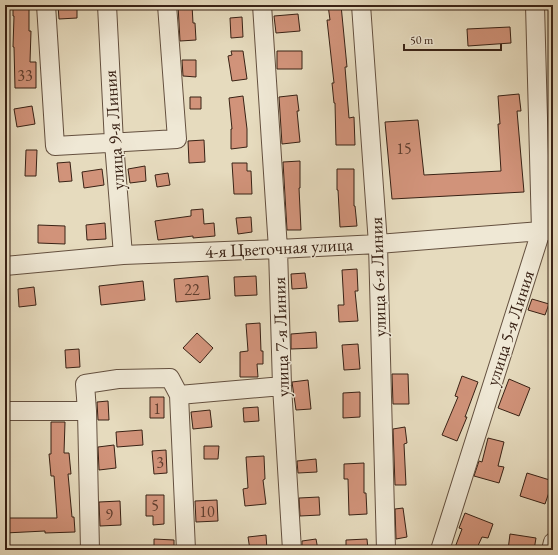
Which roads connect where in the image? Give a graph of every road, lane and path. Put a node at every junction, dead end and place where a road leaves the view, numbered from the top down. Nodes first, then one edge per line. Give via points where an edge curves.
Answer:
1 (46, 5) edge
2 (107, 5) edge
3 (167, 5) edge
4 (262, 5) edge
5 (361, 5) edge
6 (534, 5) edge
7 (114, 143) junction
8 (547, 231) edge
9 (378, 244) junction
10 (278, 249) junction
11 (123, 255) junction
12 (5, 266) edge
13 (282, 386) junction
14 (179, 395) junction
15 (5, 411) edge
16 (87, 411) junction
17 (553, 542) edge
18 (90, 550) edge
19 (186, 550) edge
20 (292, 550) edge
21 (386, 550) edge
22 (440, 550) edge
23 (550, 550) edge

1 - 7 street via 55,146
2 - 7 street, улица 9-я Линия
3 - 7 street via 177,139
4 - 10 street, улица 7-я Линия
5 - 9 street, улица 6-я Линия
6 - 8 street, улица 5-я Линия
7 - 11 street, улица 9-я Линия
8 - 9 street, 4-я Цветочная улица
8 - 22 street, улица 5-я Линия
9 - 10 street, 4-я Цветочная улица
9 - 21 street, улица 6-я Линия
10 - 11 street, 4-я Цветочная улица
10 - 13 street, улица 7-я Линия
11 - 12 street, 4-я Цветочная улица
13 - 14 street
13 - 20 street, улица 7-я Линия
14 - 16 street via 170,378 118,379 85,384
14 - 19 street
15 - 16 street
16 - 18 street
17 - 23 street

